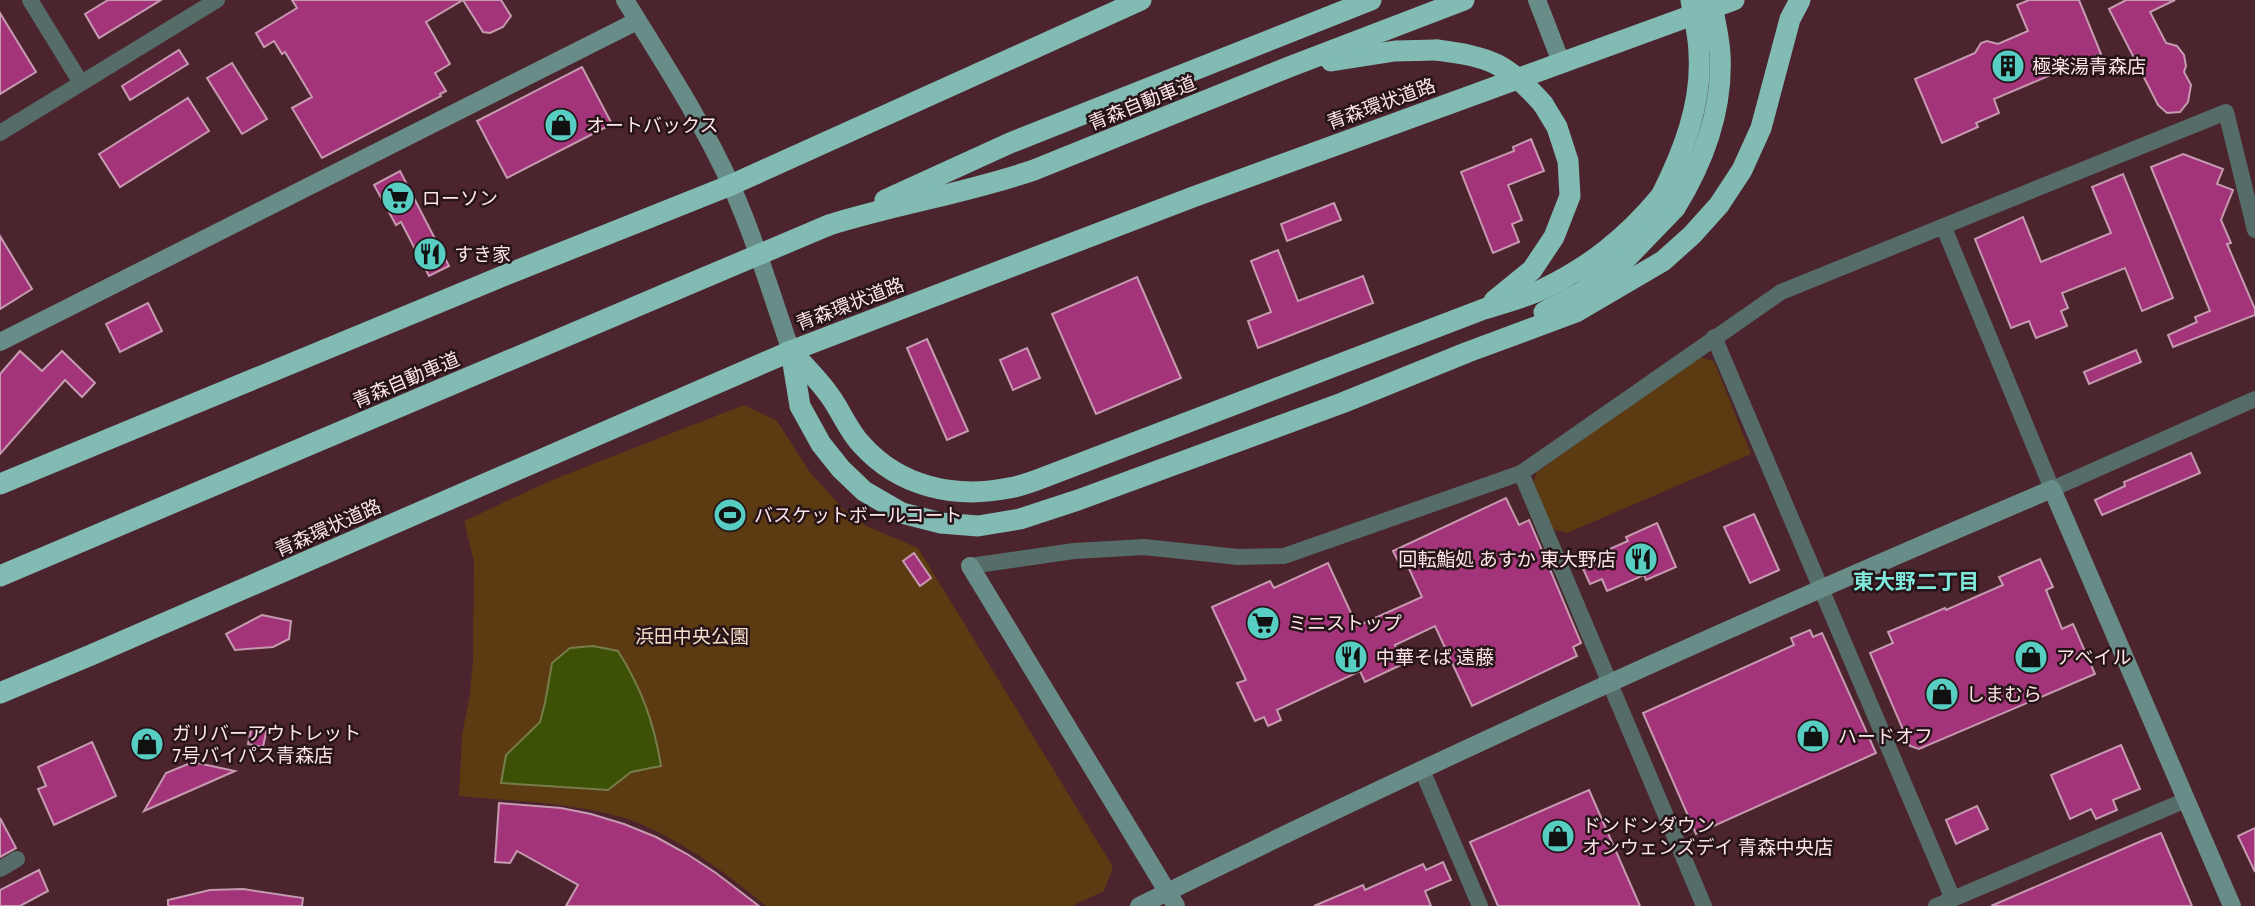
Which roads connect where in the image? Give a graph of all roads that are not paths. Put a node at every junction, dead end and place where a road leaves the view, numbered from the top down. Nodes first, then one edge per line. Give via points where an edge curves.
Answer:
1 (30, 0) edge
2 (217, 0) edge
3 (625, 0) edge
4 (1141, 0) edge
5 (1360, 0) edge
6 (1371, 0) edge
7 (1464, 0) edge
8 (1537, 0) edge
9 (1691, 0) edge
10 (1711, 0) edge
11 (1734, 0) edge
12 (1800, 0) edge
13 (637, 21) junction
14 (1288, 32) junction
15 (1561, 62) junction
16 (1289, 67) junction
17 (81, 83) junction
18 (0, 133) edge
19 (731, 185) junction
20 (1668, 202) junction
21 (828, 225) junction
22 (1944, 228) junction
23 (2255, 230) edge
24 (1485, 309) junction
25 (1714, 337) junction
26 (0, 342) edge
27 (791, 351) junction
28 (1468, 352) junction
29 (2255, 399) edge
30 (1521, 473) junction
31 (0, 484) edge
32 (2052, 489) junction
33 (970, 566) joint
34 (0, 576) edge
35 (1822, 587) junction
36 (1610, 682) junction
37 (0, 693) edge
38 (1422, 769) junction
39 (2186, 800) junction
40 (17, 859) dead end
41 (0, 869) edge
42 (1171, 899) edge
43 (1954, 899) junction
44 (1139, 906) edge
45 (1480, 906) edge
46 (1704, 906) edge
47 (1936, 906) edge
48 (2232, 906) edge

1 - 17 street
2 - 17 street
3 - 13 street
4 - 19 highway
5 - 14 highway
6 - 14 highway, 青森自動車道
7 - 16 highway, 青森自動車道
8 - 15 street
9 - 20 highway, bridge via 1699,55 1695,107
10 - 20 highway, bridge via 1720,54 1716,113 1692,180
11 - 15 highway, 青森環状道路
12 - 28 highway via 1790,19 1761,128 1742,170 1692,234 1663,261 1576,312
13 - 19 street
13 - 26 street
14 - 21 highway, 青森自動車道 via 1010,143
15 - 27 highway, 青森環状道路
16 - 21 highway, 青森自動車道 via 1034,170
16 - 24 highway, bridge via 1395,51 1476,55 1523,82 1543,104 1557,127 1568,161 1570,195 1554,237 1532,270
17 - 18 street
19 - 27 street
19 - 31 highway
20 - 24 highway via 1585,266 1541,290
20 - 28 highway via 1619,266 1582,292
21 - 34 highway, 青森自動車道, bridge
22 - 23 street via 2225,112
22 - 25 street via 1781,292
22 - 32 street
24 - 27 highway via 1050,475 1010,488 971,493 909,481 883,464 860,444 829,393
25 - 30 street
25 - 35 street
27 - 28 highway via 800,405 821,444 864,491 902,513 978,526 1020,519 1078,500 1342,404
27 - 37 highway, 青森環状道路
29 - 32 street
30 - 33 street via 1284,556 1238,557 1144,547 1074,551
30 - 36 street
32 - 35 street
32 - 39 street
33 - 42 street
35 - 36 street
35 - 43 street
36 - 38 street
36 - 46 street
38 - 42 street
38 - 45 street
39 - 43 street
39 - 48 street
40 - 41 street
42 - 44 street
43 - 47 street

